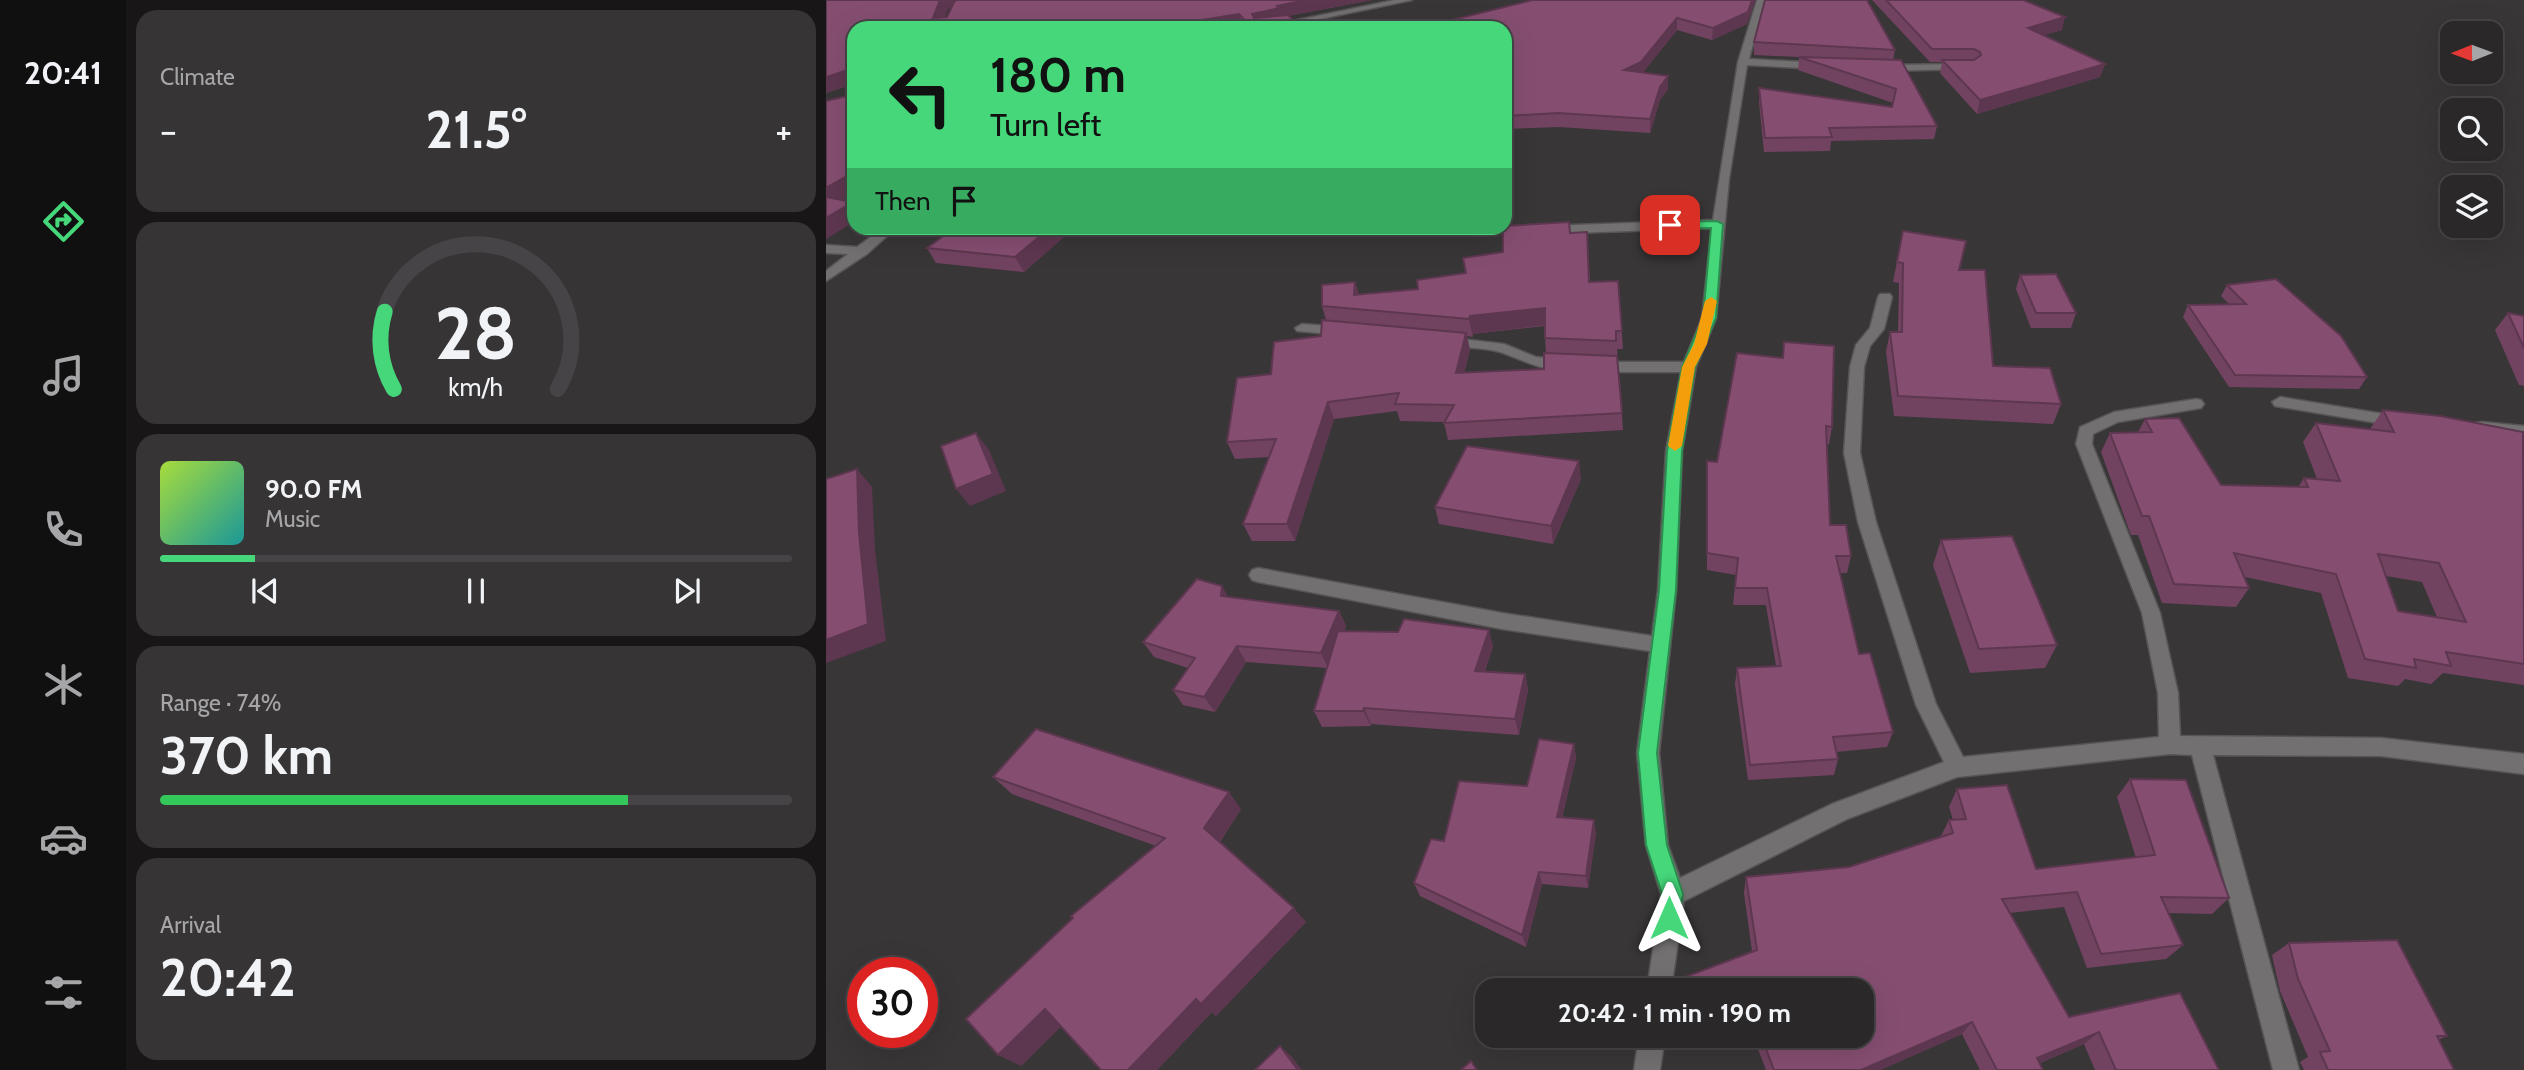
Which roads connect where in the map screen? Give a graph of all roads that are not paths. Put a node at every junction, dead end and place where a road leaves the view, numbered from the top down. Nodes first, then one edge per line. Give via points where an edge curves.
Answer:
1 (1408, 0) edge
2 (1761, 0) edge
3 (1299, 21) edge
4 (1744, 62) junction
5 (1836, 66) edge
6 (1971, 67) edge
7 (1876, 68) edge
8 (1717, 224) junction
9 (1530, 230) edge
10 (881, 235) edge
11 (826, 249) edge
12 (862, 251) junction
13 (826, 277) edge
14 (1885, 297) dead end
15 (1302, 328) dead end
16 (1360, 332) edge
17 (1424, 340) edge
18 (1689, 367) junction
19 (2280, 402) dead end
20 (2196, 404) dead end
21 (2415, 423) edge
22 (2465, 426) edge
23 (2524, 431) edge
24 (1258, 575) dead end
25 (1660, 645) junction
26 (2170, 745) junction
27 (2200, 745) junction
28 (2524, 764) edge
29 (1957, 767) junction
30 (1673, 894) junction
31 (1661, 978) edge
32 (1650, 1048) edge
33 (1647, 1070) edge
34 (2286, 1070) edge

1 - 3 street
2 - 4 street
4 - 5 street
4 - 8 street
6 - 7 street
8 - 9 street
8 - 18 street via 1709,318
10 - 12 street
11 - 12 street
12 - 13 street
14 - 29 street via 1877,329 1863,345 1857,367 1852,453 1867,522 1926,705
15 - 16 street
17 - 18 street via 1504,348 1533,361 1583,368
18 - 25 street via 1674,451
19 - 21 street
20 - 26 street via 2114,417 2086,432 2084,444 2151,612 2168,693
22 - 23 street
24 - 25 street
25 - 30 street via 1648,753 1657,845
26 - 27 street
26 - 29 street
27 - 28 street via 2381,747
27 - 34 street
29 - 30 street via 1840,811
30 - 31 street
32 - 33 street

